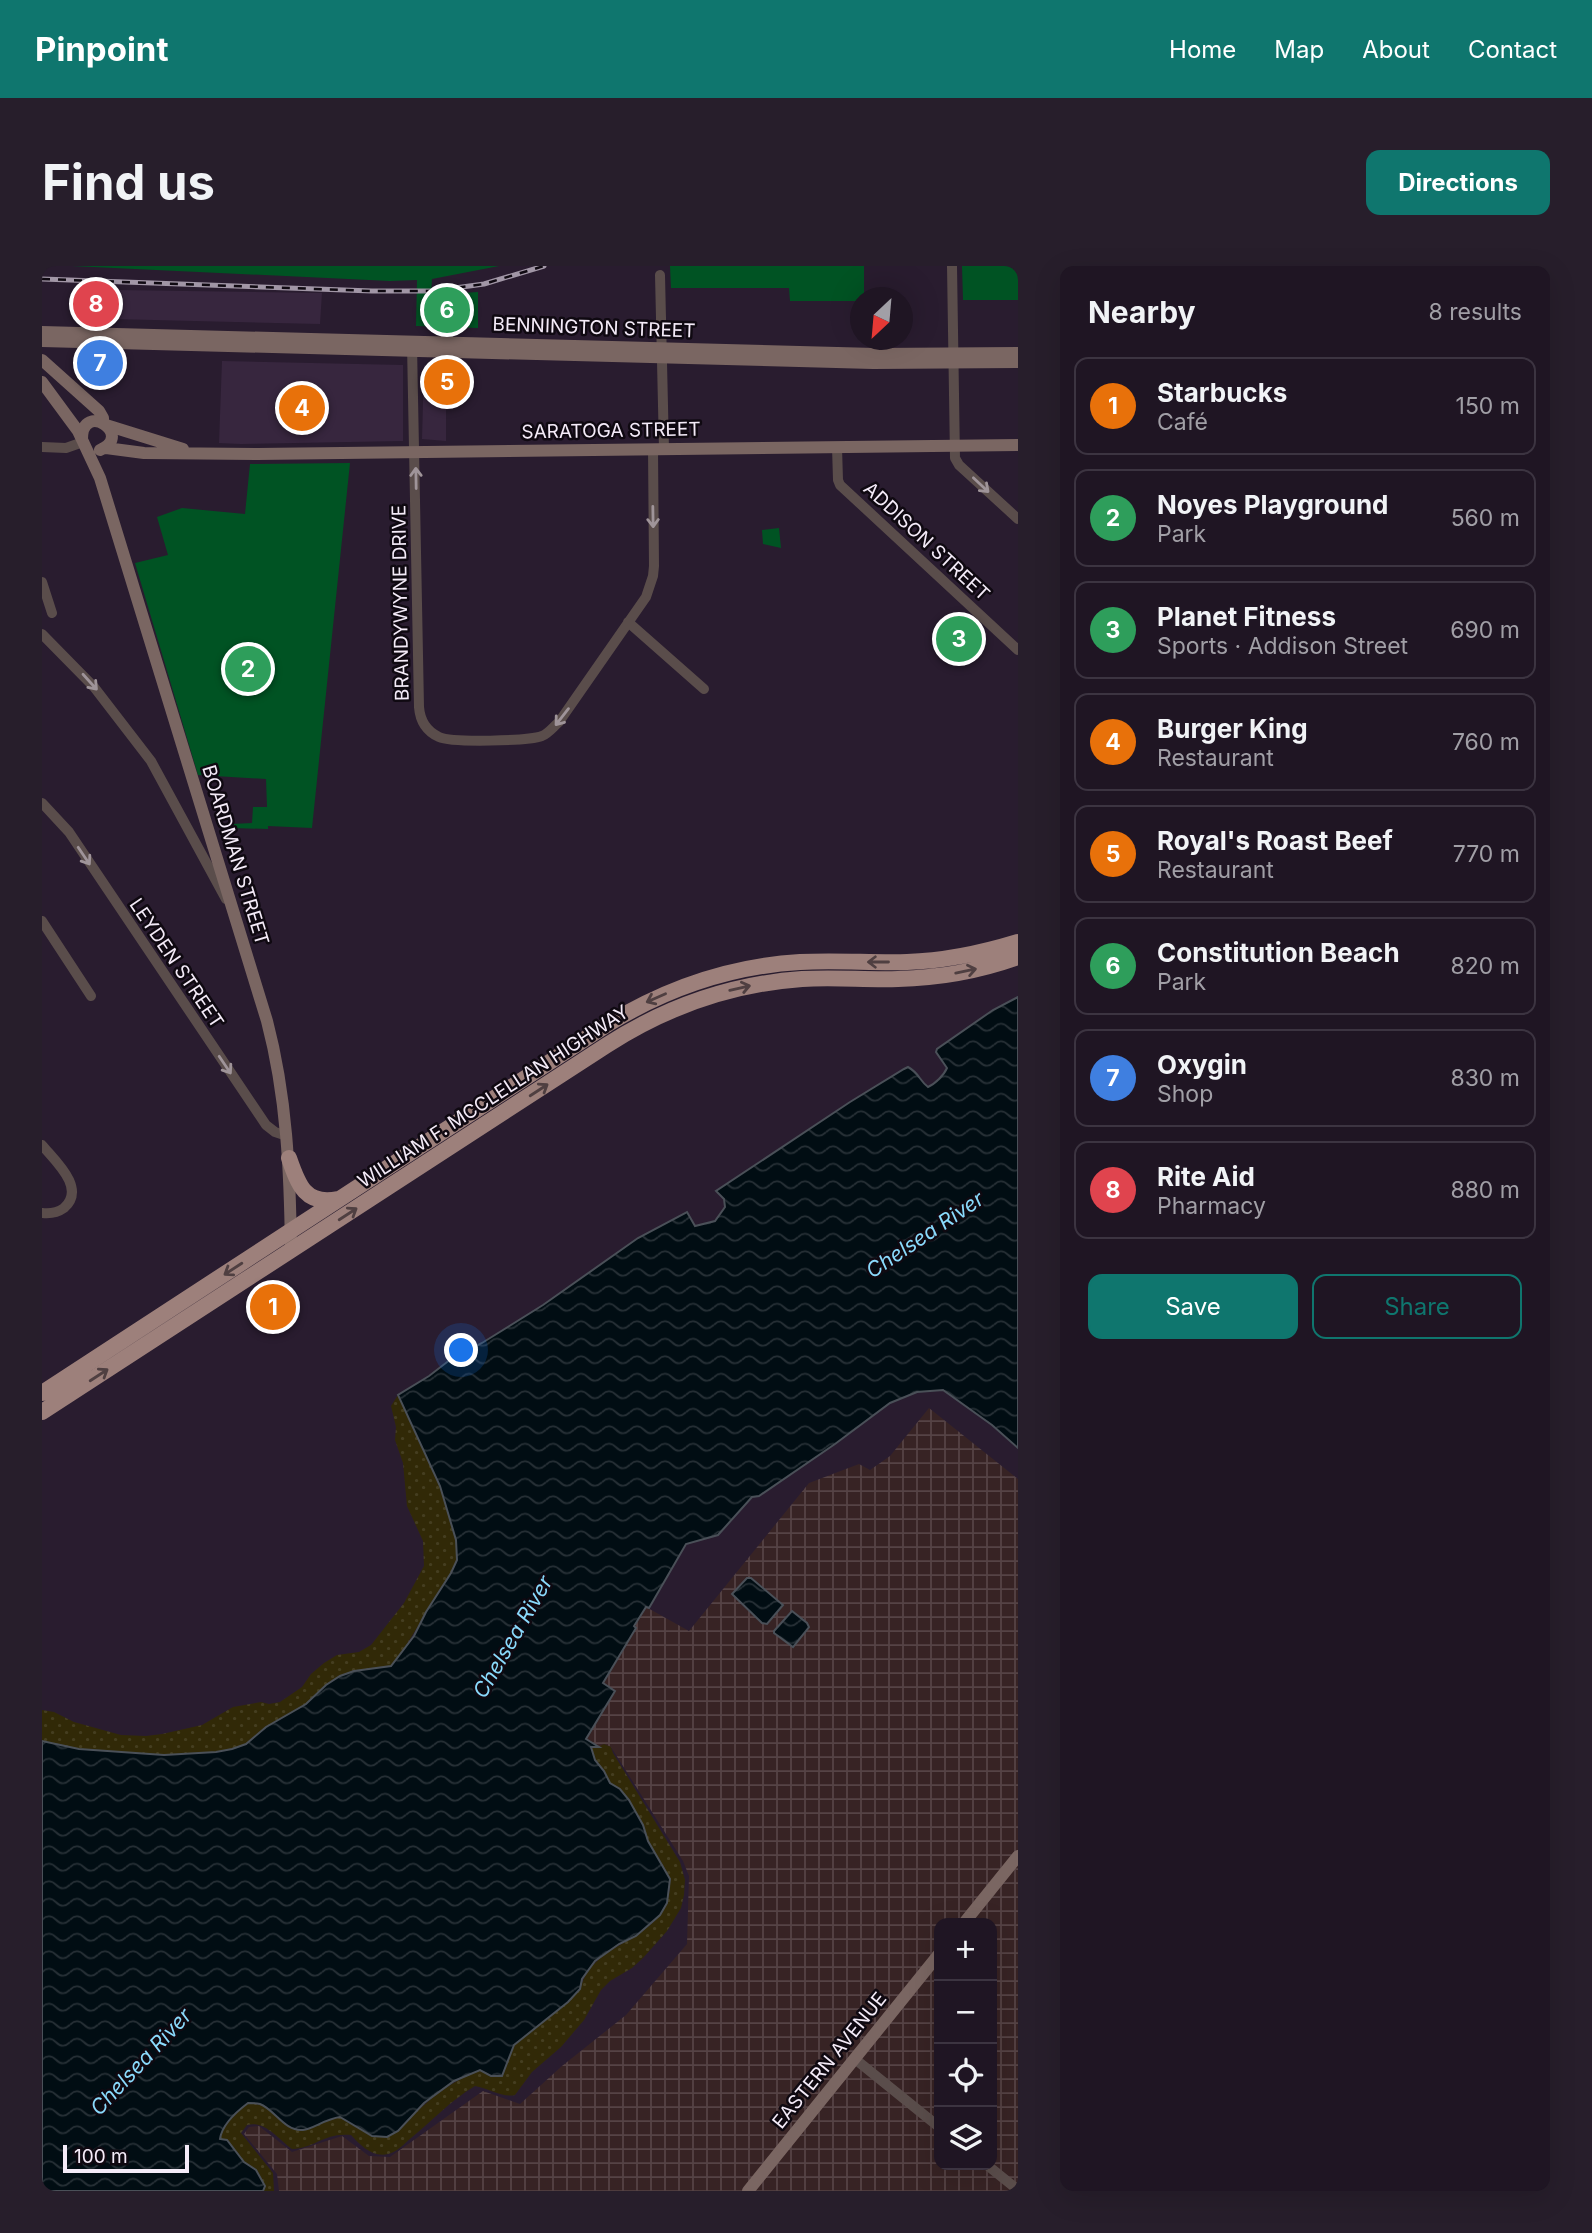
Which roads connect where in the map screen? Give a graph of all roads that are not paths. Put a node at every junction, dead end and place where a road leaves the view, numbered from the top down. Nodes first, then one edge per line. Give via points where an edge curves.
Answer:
1 (952, 266) edge
2 (660, 275) dead end
3 (42, 332) edge
4 (42, 341) edge
5 (260, 342) junction
6 (412, 346) junction
7 (663, 353) junction
8 (1018, 353) edge
9 (953, 359) junction
10 (42, 360) edge
11 (1018, 362) edge
12 (42, 382) edge
13 (105, 424) junction
14 (84, 443) junction
15 (1018, 444) edge
16 (954, 445) junction
17 (42, 447) edge
18 (837, 447) junction
19 (104, 448) junction
20 (659, 449) junction
21 (415, 452) junction
22 (204, 454) junction
23 (100, 478) junction
24 (1018, 519) edge
25 (42, 582) edge
26 (52, 613) dead end
27 (628, 622) junction
28 (42, 634) edge
29 (1018, 650) edge
30 (704, 689) dead end
31 (42, 803) edge
32 (216, 852) junction
33 (200, 853) junction
34 (232, 910) junction
35 (42, 921) edge
36 (1018, 942) edge
37 (1018, 957) edge
38 (91, 996) dead end
39 (287, 1136) junction
40 (42, 1144) edge
41 (289, 1157) junction
42 (344, 1197) junction
43 (42, 1213) edge
44 (291, 1232) junction
45 (291, 1251) junction
46 (42, 1392) edge
47 (42, 1412) edge
48 (1018, 1856) edge
49 (968, 1918) edge
50 (934, 1960) edge
51 (855, 2059) junction
52 (934, 2123) edge
53 (993, 2170) edge
54 (1018, 2190) edge
55 (748, 2191) edge

1 - 9 street
2 - 7 street, BRANDYWYNE DRIVE
3 - 5 main road, BENNINGTON STREET
4 - 5 main road, BENNINGTON STREET
5 - 6 main road, BENNINGTON STREET
6 - 7 main road, BENNINGTON STREET
6 - 21 street, BRANDYWYNE DRIVE
7 - 9 main road, BENNINGTON STREET
7 - 20 street, BRANDYWYNE DRIVE
8 - 9 main road, BENNINGTON STREET
9 - 11 main road, BENNINGTON STREET
9 - 16 street
10 - 13 main road via 99,411
12 - 14 main road
13 - 14 main road via 88,424 82,432
13 - 19 main road via 111,436
13 - 22 main road, SARATOGA STREET
14 - 17 street
14 - 19 main road via 96,451
14 - 23 main road, BOARDMAN STREET
15 - 16 main road, SARATOGA STREET
16 - 18 main road, SARATOGA STREET
16 -> 24 street via 957,463
18 - 20 main road, SARATOGA STREET
18 - 29 street, ADDISON STREET via 842,487
19 - 22 main road, SARATOGA STREET
19 - 23 main road, BOARDMAN STREET
20 - 21 main road, SARATOGA STREET
20 -> 27 street, BRANDYWYNE DRIVE via 653,576 646,597
21 - 22 main road, SARATOGA STREET
27 -> 21 street, BRANDYWYNE DRIVE via 559,722 541,736 445,739 426,728 419,707
23 - 32 main road, BOARDMAN STREET
25 - 26 street
27 - 30 street
28 -> 33 street via 124,723 151,761
31 -> 39 street, LEYDEN STREET via 69,832 266,1125
32 - 33 street
32 - 34 main road, BOARDMAN STREET
33 - 34 street
34 - 39 main road, BOARDMAN STREET via 271,1035
35 - 38 street
36 -> 42 highway, WILLIAM F. MCCLELLAN HIGHWAY via 929,960 769,965 680,988 608,1024
45 -> 37 highway, WILLIAM F. MCCLELLAN HIGHWAY via 621,1037 682,1006 762,983 931,977
39 - 41 main road, BOARDMAN STREET
40 - 43 street via 69,1178 72,1189 65,1207
41 - 42 highway via 309,1196 322,1201
41 - 44 main road, BOARDMAN STREET
42 - 44 highway, WILLIAM F. MCCLELLAN HIGHWAY
44 - 45 main road, BOARDMAN STREET
44 -> 46 highway, WILLIAM F. MCCLELLAN HIGHWAY
47 -> 45 highway, WILLIAM F. MCCLELLAN HIGHWAY
48 - 49 main road
50 - 51 main road, EASTERN AVENUE
51 - 52 street
51 - 55 main road, EASTERN AVENUE
53 - 54 street

